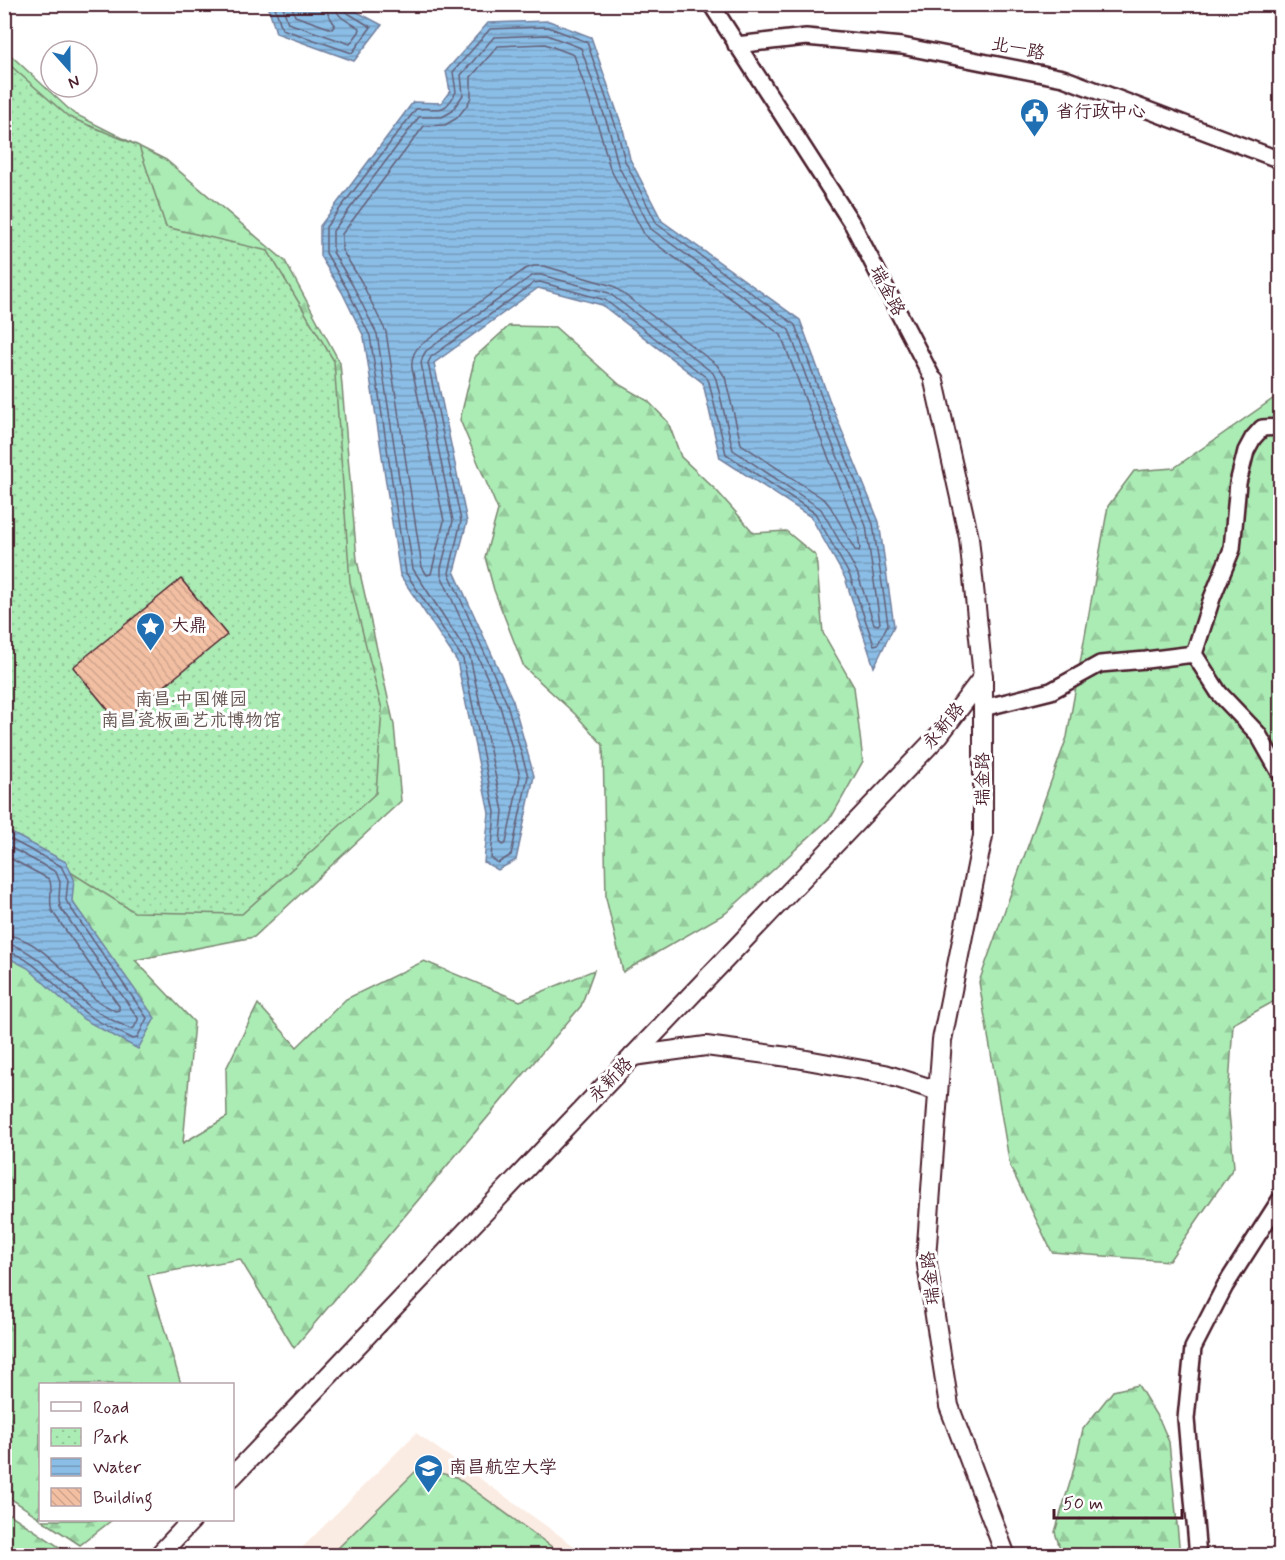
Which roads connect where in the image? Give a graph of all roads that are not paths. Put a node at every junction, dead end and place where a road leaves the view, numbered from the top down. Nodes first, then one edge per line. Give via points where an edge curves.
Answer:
1 (711, 4) edge
2 (736, 45) junction
3 (1280, 160) edge
4 (934, 381) joint
5 (1281, 427) edge
6 (1194, 654) junction
7 (983, 677) junction
8 (983, 708) junction
9 (1281, 773) edge
10 (633, 1056) junction
11 (938, 1090) junction
12 (1281, 1200) edge
13 (234, 1475) edge
14 (191, 1521) edge
15 (158, 1556) edge
16 (1006, 1556) edge
17 (1198, 1556) edge

1 - 2 street, 瑞金路
2 - 3 street, 北一路 via 806,37 902,46 1063,78
2 - 4 street, 瑞金路 via 853,225
4 - 7 street, 瑞金路 via 969,538
5 - 6 street via 1262,428 1246,452 1238,483 1232,549
6 - 8 street via 1100,664 1051,691
6 - 9 street via 1219,693 1258,734
7 - 8 street, 瑞金路
7 - 10 street, 永新路 via 939,735
8 - 11 street, 瑞金路 via 983,836 942,1040
10 - 11 street via 706,1046 885,1074
10 - 13 street, 永新路
11 - 16 street, 瑞金路 via 926,1258 949,1406
12 - 17 street via 1225,1286 1193,1348 1186,1419
14 - 15 street

